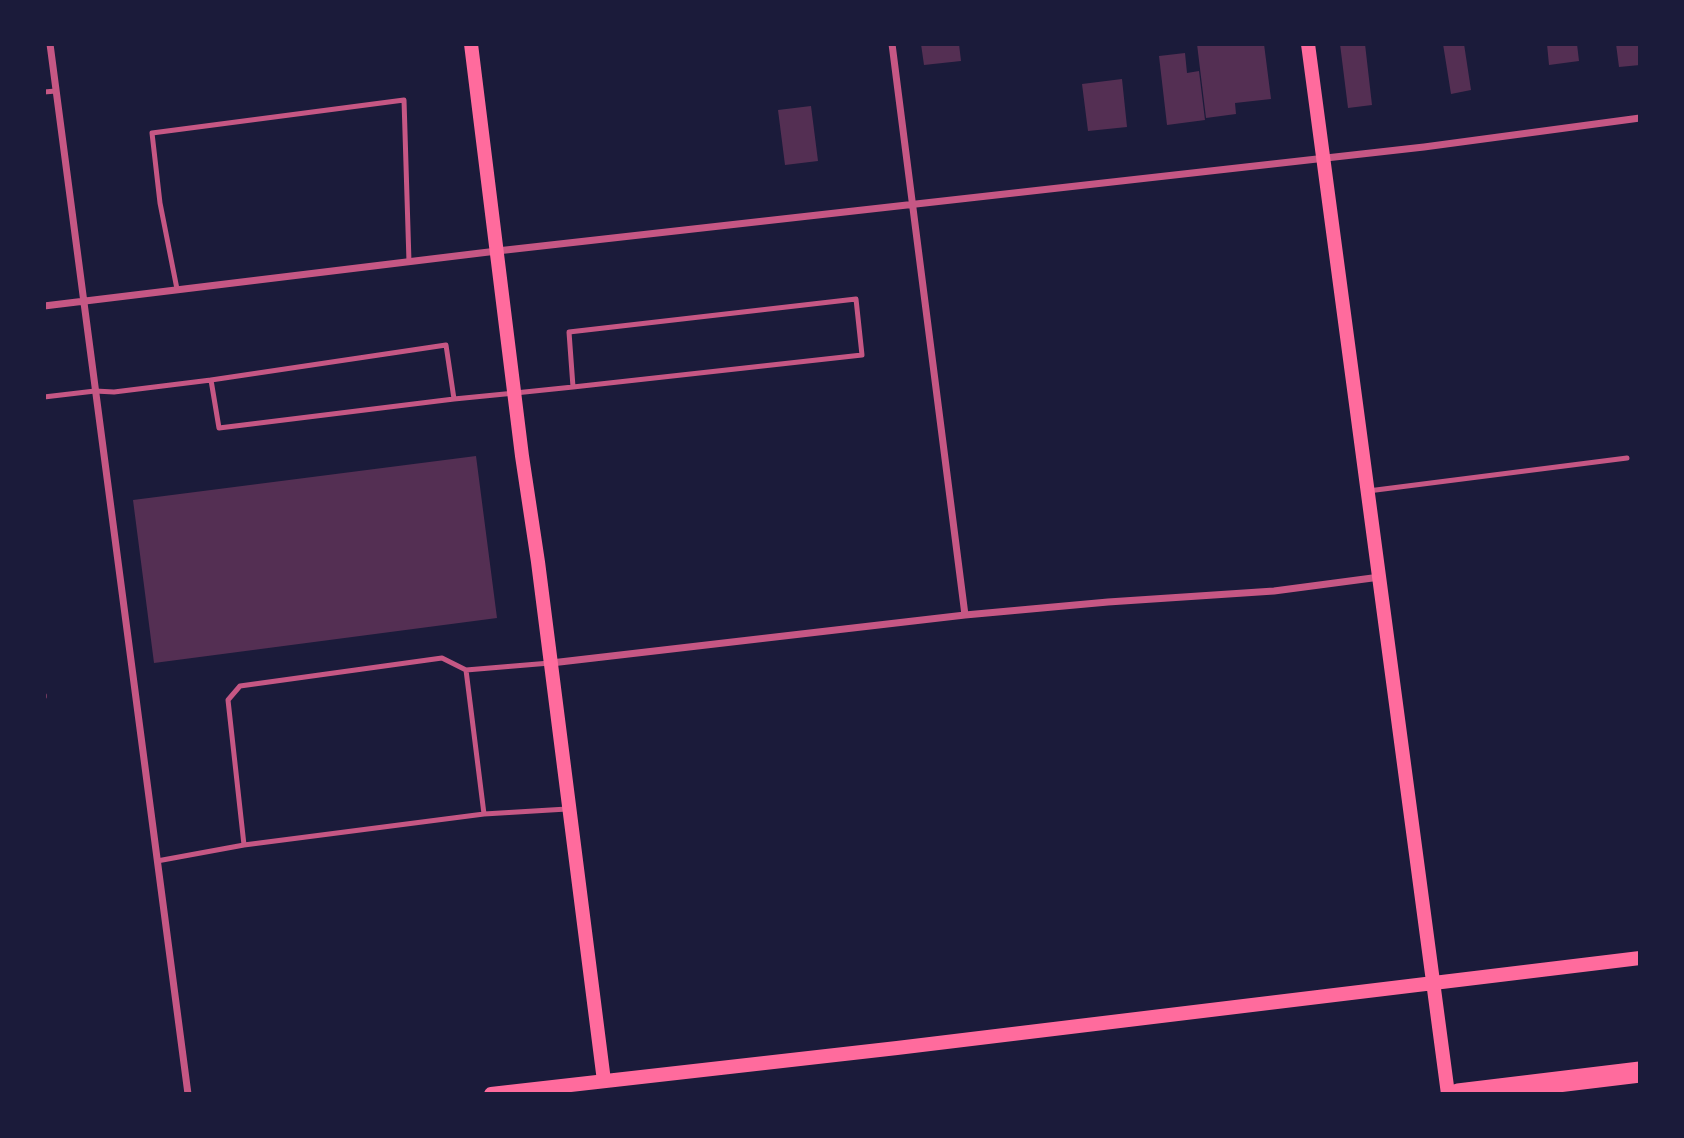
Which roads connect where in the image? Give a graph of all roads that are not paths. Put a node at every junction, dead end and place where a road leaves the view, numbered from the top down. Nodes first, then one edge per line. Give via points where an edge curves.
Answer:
1 (50, 44) edge
2 (471, 44) edge
3 (892, 44) edge
4 (1308, 44) edge
5 (56, 91) junction
6 (44, 92) edge
7 (1640, 118) edge
8 (1323, 159) junction
9 (912, 206) junction
10 (496, 251) junction
11 (409, 261) junction
12 (177, 289) junction
13 (83, 301) junction
14 (44, 306) edge
15 (211, 380) junction
16 (573, 387) junction
17 (94, 391) junction
18 (515, 393) junction
19 (44, 397) edge
20 (454, 399) junction
21 (1627, 458) dead end
22 (1368, 491) junction
23 (1380, 577) junction
24 (965, 615) junction
25 (550, 663) junction
26 (466, 670) junction
27 (570, 809) junction
28 (484, 814) junction
29 (244, 845) junction
30 (157, 861) junction
31 (1640, 958) edge
32 (1433, 982) junction
33 (1640, 1072) edge
34 (604, 1081) junction
35 (188, 1094) edge
36 (491, 1094) edge
37 (1448, 1094) edge
38 (1458, 1094) edge

1 - 5 street
2 - 10 main road
3 - 9 street
4 - 8 main road
5 - 6 lane
5 - 13 street
7 - 8 street
8 - 9 street
8 - 22 main road
9 - 10 street
9 - 24 street
10 - 11 street
10 - 18 main road
11 - 12 street
11 - 12 lane via 404,100 152,132
12 - 13 street
13 - 14 street
13 - 17 street
15 - 17 lane
15 - 20 lane via 219,428
15 - 20 lane via 446,345
16 - 16 lane via 862,355 856,299 569,332
16 - 18 lane
17 - 19 lane
17 - 30 street
18 - 20 lane
18 - 25 main road
21 - 22 lane
22 - 23 main road
23 - 24 street via 1274,591
23 - 32 main road
24 - 25 street
25 - 26 lane
25 - 27 main road
26 - 28 lane
26 - 29 lane via 442,658 240,686 228,700
27 - 28 lane
27 - 34 main road
28 - 29 lane
29 - 30 lane
30 - 35 street
31 - 32 main road
32 - 34 main road
32 - 37 main road
33 - 38 highway
34 - 36 main road

